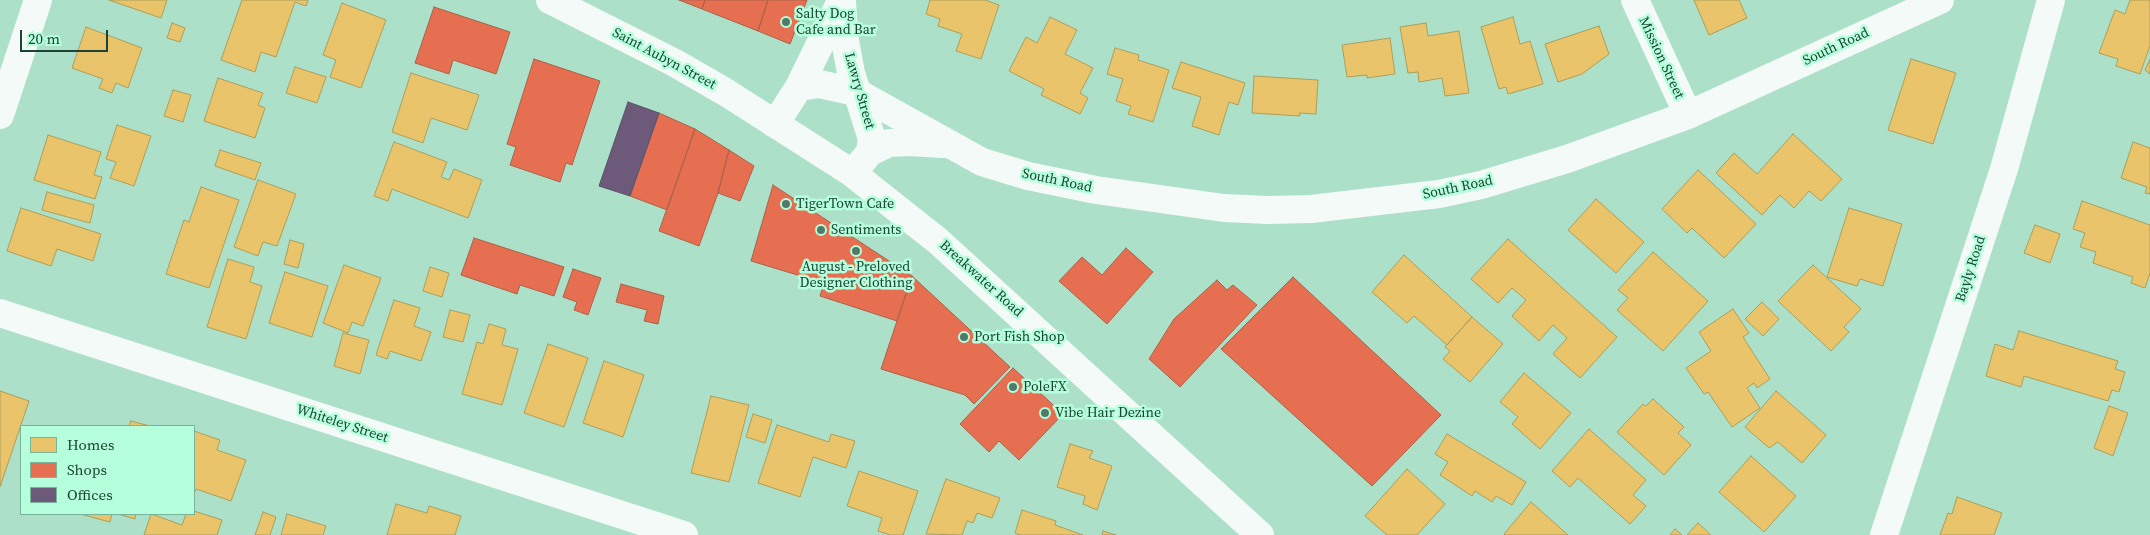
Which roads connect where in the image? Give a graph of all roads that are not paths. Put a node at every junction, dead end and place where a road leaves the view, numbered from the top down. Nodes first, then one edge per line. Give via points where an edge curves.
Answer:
1 (38, 0) edge
2 (550, 0) edge
3 (842, 0) edge
4 (1635, 0) edge
5 (1940, 0) edge
6 (2051, 0) edge
7 (799, 87) junction
8 (856, 92) junction
9 (0, 115) edge
10 (1688, 115) junction
11 (775, 124) junction
12 (950, 144) junction
13 (870, 152) junction
14 (852, 173) junction
15 (0, 314) edge
16 (684, 535) edge
17 (1260, 535) edge
18 (1884, 535) edge

1 - 9 main road
2 - 11 main road, Saint Aubyn Street via 675,63
3 - 7 main road, Lawry Street
3 - 8 main road, Lawry Street via 844,35
4 - 10 main road, Mission Street
5 - 10 main road, South Road
6 - 18 main road, Bayly Road via 2004,170
7 - 8 main road, South Road via 819,84
7 - 11 main road, Lawry Street
8 - 12 main road, South Road
8 - 13 main road, Lawry Street via 872,139
10 - 12 main road, South Road via 1567,159 1481,185 1439,194 1303,209 1224,208 1096,190 1028,176 982,162
11 - 14 main road, Breakwater Road
12 - 13 main road, South Road via 897,142
13 - 14 main road
14 - 17 main road, Breakwater Road via 945,247
15 - 16 main road, Whiteley Street

